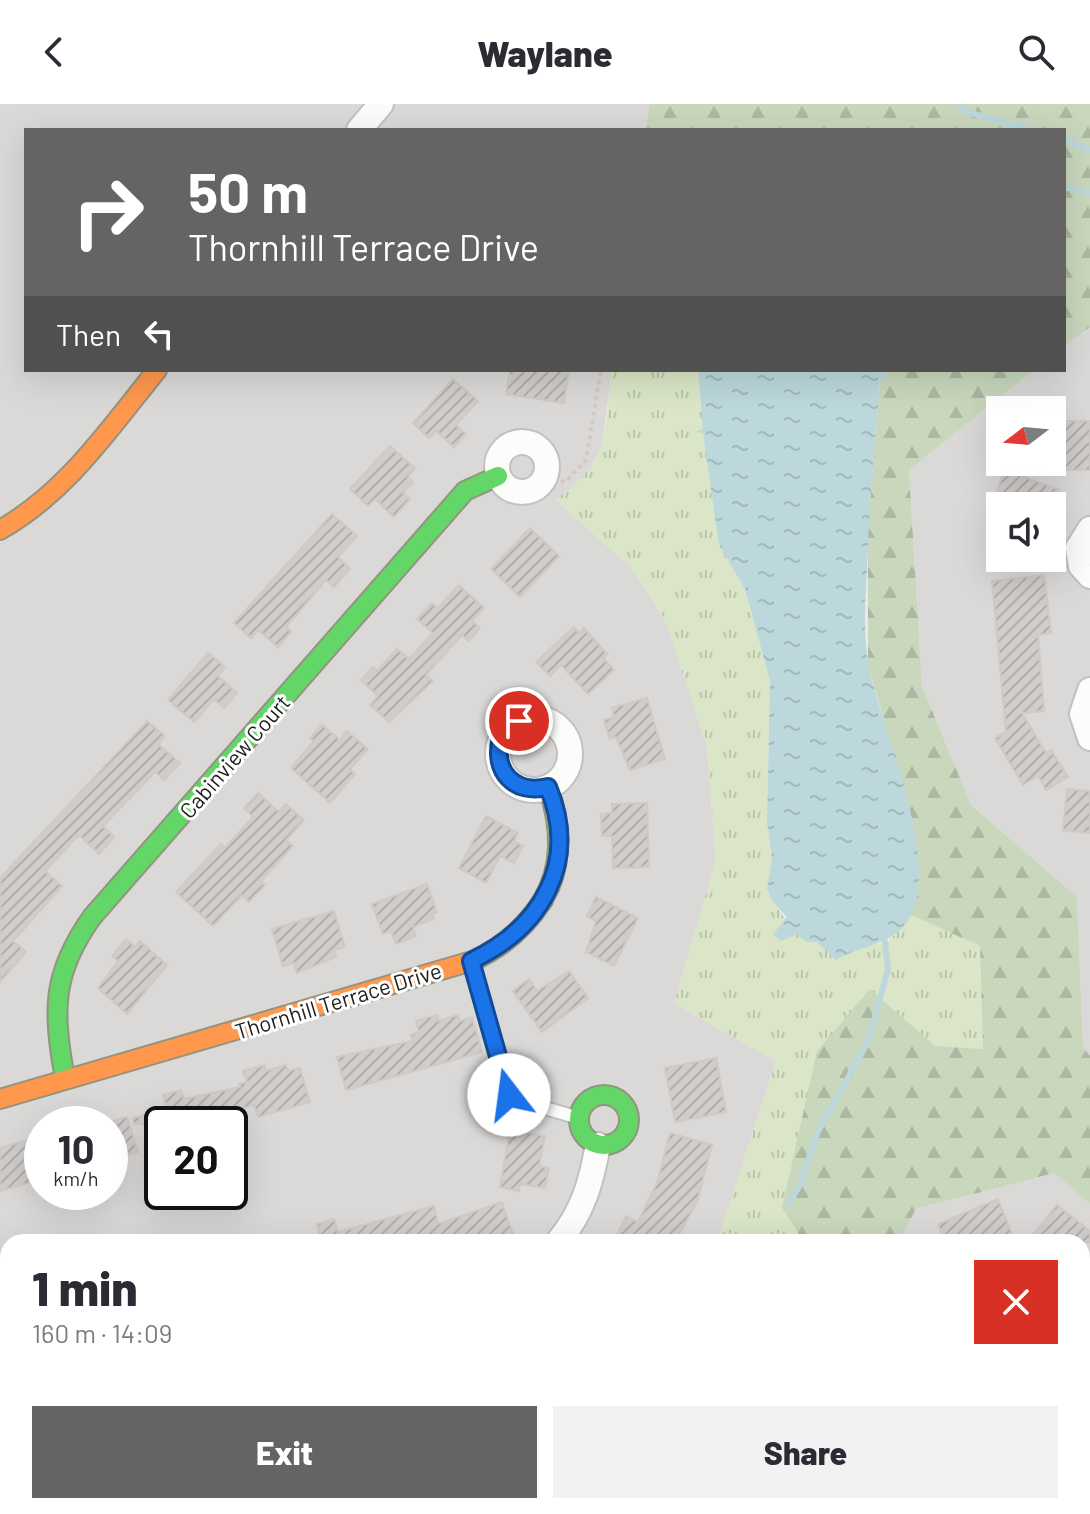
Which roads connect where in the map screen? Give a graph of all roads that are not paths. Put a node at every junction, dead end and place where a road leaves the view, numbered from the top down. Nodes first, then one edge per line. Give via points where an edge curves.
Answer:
1 (381, 104) edge
2 (361, 128) edge
3 (155, 372) edge
4 (498, 476) junction
5 (1090, 529) edge
6 (0, 530) edge
7 (1090, 576) edge
8 (1090, 690) edge
9 (1090, 738) edge
10 (548, 787) dead end
11 (471, 961) junction
12 (65, 1079) junction
13 (0, 1099) edge
14 (579, 1118) junction
15 (598, 1145) junction
16 (564, 1234) edge

1 - 2 street
3 - 6 street via 52,494 21,521
4 - 4 street via 508,489 524,493 545,477 545,456 533,444 508,446 497,459
4 - 12 street, Cabinview Court via 465,491 73,942 54,995
5 - 7 street via 1078,548 1081,566
8 - 9 street via 1082,714
10 - 11 street, Thornhill Terrace Drive via 562,835 555,874 539,907 517,933
11 - 12 street, Thornhill Terrace Drive
11 - 14 lane via 511,1098
12 - 13 street, Thornhill Terrace Drive
14 - 15 street via 586,1137
14 - 15 street via 586,1103 602,1095 624,1106 629,1122 622,1138
15 - 16 street via 589,1193

